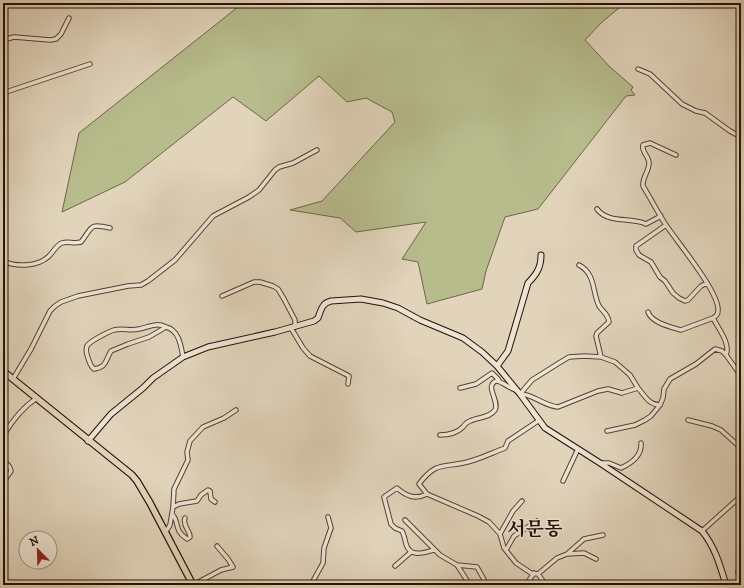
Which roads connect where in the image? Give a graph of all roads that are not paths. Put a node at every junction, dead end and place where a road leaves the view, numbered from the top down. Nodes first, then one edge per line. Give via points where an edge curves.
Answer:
1 (69, 18) dead end
2 (3, 40) edge
3 (90, 64) dead end
4 (638, 69) dead end
5 (3, 94) edge
6 (741, 137) edge
7 (317, 150) dead end
8 (676, 155) dead end
9 (597, 209) dead end
10 (661, 216) junction
11 (666, 225) junction
12 (110, 228) dead end
13 (541, 255) dead end
14 (3, 261) edge
15 (579, 265) dead end
16 (707, 283) junction
17 (222, 296) dead end
18 (648, 312) dead end
19 (712, 318) junction
20 (166, 327) junction
21 (293, 327) junction
22 (726, 355) junction
23 (183, 357) junction
24 (602, 357) junction
25 (497, 366) junction
26 (3, 371) edge
27 (741, 376) edge
28 (13, 379) junction
29 (499, 381) junction
30 (348, 384) dead end
31 (460, 388) dead end
32 (638, 388) junction
33 (519, 392) junction
34 (37, 398) junction
35 (660, 405) junction
36 (236, 410) dead end
37 (688, 420) dead end
38 (538, 421) junction
39 (607, 431) dead end
40 (440, 435) dead end
41 (3, 436) edge
42 (88, 441) junction
43 (641, 443) dead end
44 (741, 448) edge
45 (578, 449) junction
46 (3, 460) edge
47 (600, 463) junction
48 (563, 481) dead end
49 (3, 488) edge
50 (427, 494) junction
51 (741, 496) edge
52 (522, 501) dead end
53 (215, 502) dead end
54 (173, 507) junction
55 (172, 514) junction
56 (328, 517) dead end
57 (184, 518) dead end
58 (405, 520) dead end
59 (537, 521) dead end
60 (702, 531) junction
61 (165, 533) junction
62 (500, 534) junction
63 (603, 535) dead end
64 (217, 546) dead end
65 (434, 550) junction
66 (506, 550) junction
67 (411, 552) junction
68 (567, 554) junction
69 (596, 559) dead end
70 (457, 565) junction
71 (395, 566) dead end
72 (741, 570) edge
73 (536, 573) junction
74 (312, 581) dead end
75 (741, 582) edge
76 (193, 585) edge
77 (470, 585) edge
78 (487, 585) edge
79 (526, 585) edge
80 (546, 585) edge
81 (726, 585) edge

1 - 2 street via 61,34 50,40 14,37
3 - 5 street
4 - 6 street via 650,74 682,104 706,113
7 - 28 street via 293,163 279,166 259,190 212,216 175,260 148,281 141,285 93,292 55,306
8 - 10 street via 650,143 642,147 649,162 642,180 643,186
9 - 10 street via 615,219 642,221 646,224
10 - 11 street
11 - 16 street
11 - 16 street via 636,246 637,253 651,262 670,290 682,299 688,300
12 - 14 street via 93,226 81,242 63,243 48,257 34,264 11,264
13 - 25 street via 541,264 528,283 508,351
15 - 24 street via 588,272 599,305 608,317 609,322 596,336
16 - 19 street via 718,311
17 - 21 street via 254,282 273,286 278,289 287,304 294,320
18 - 19 street via 655,320 681,330
19 - 22 street via 727,346
20 - 20 street via 149,338 112,351 102,367 94,369 91,366 86,351 88,344 108,332 138,330 152,325
20 - 23 street via 177,335
21 - 23 street via 208,347
21 - 25 street via 318,318 326,302 370,300 398,308 464,338
21 - 30 street via 310,356 349,376
22 - 27 street
22 - 35 street via 715,349 670,379 664,389
23 - 42 street via 153,378 111,414
24 - 32 street via 615,362 630,375
24 - 33 street via 569,357 532,380
25 - 33 street
26 - 28 main road
28 - 34 main road
29 - 31 street via 492,373 476,384
29 - 33 street
29 - 40 street via 491,387 496,401 493,411 469,421 461,429
32 - 33 street via 622,393 608,389 598,391 558,407
32 - 35 street via 649,402
33 - 38 street
34 - 41 street via 30,402
34 - 42 main road
35 - 39 street via 645,420
36 - 54 street via 203,427 190,441 188,460 174,489
37 - 44 street via 721,430
38 - 45 street via 550,433
38 - 50 street via 508,441 505,448 471,461 437,467 419,484
42 - 61 main road via 132,475
43 - 47 street via 638,456 621,468 609,463
45 - 47 street
45 - 48 street
46 - 49 street via 11,471
47 - 60 street
50 - 62 street via 483,518
50 - 67 street via 414,498 397,488 384,497 391,524 402,531
51 - 60 street
52 - 62 street
53 - 54 street via 208,490 197,500
54 - 55 street
55 - 57 street via 178,530 187,539 190,533 184,524
55 - 61 street
56 - 74 street via 331,528 324,548 323,563
58 - 65 street
59 - 66 street via 514,536
60 - 81 street via 716,552
61 - 76 main road
62 - 66 street
63 - 68 street via 584,539
64 - 76 street via 233,567 221,570
65 - 67 street via 423,554
65 - 70 street
66 - 73 street via 521,567
67 - 71 street
68 - 69 street via 584,553
68 - 73 street
70 - 77 street
70 - 78 street via 477,566
72 - 75 street via 738,572
73 - 79 street
73 - 80 street

